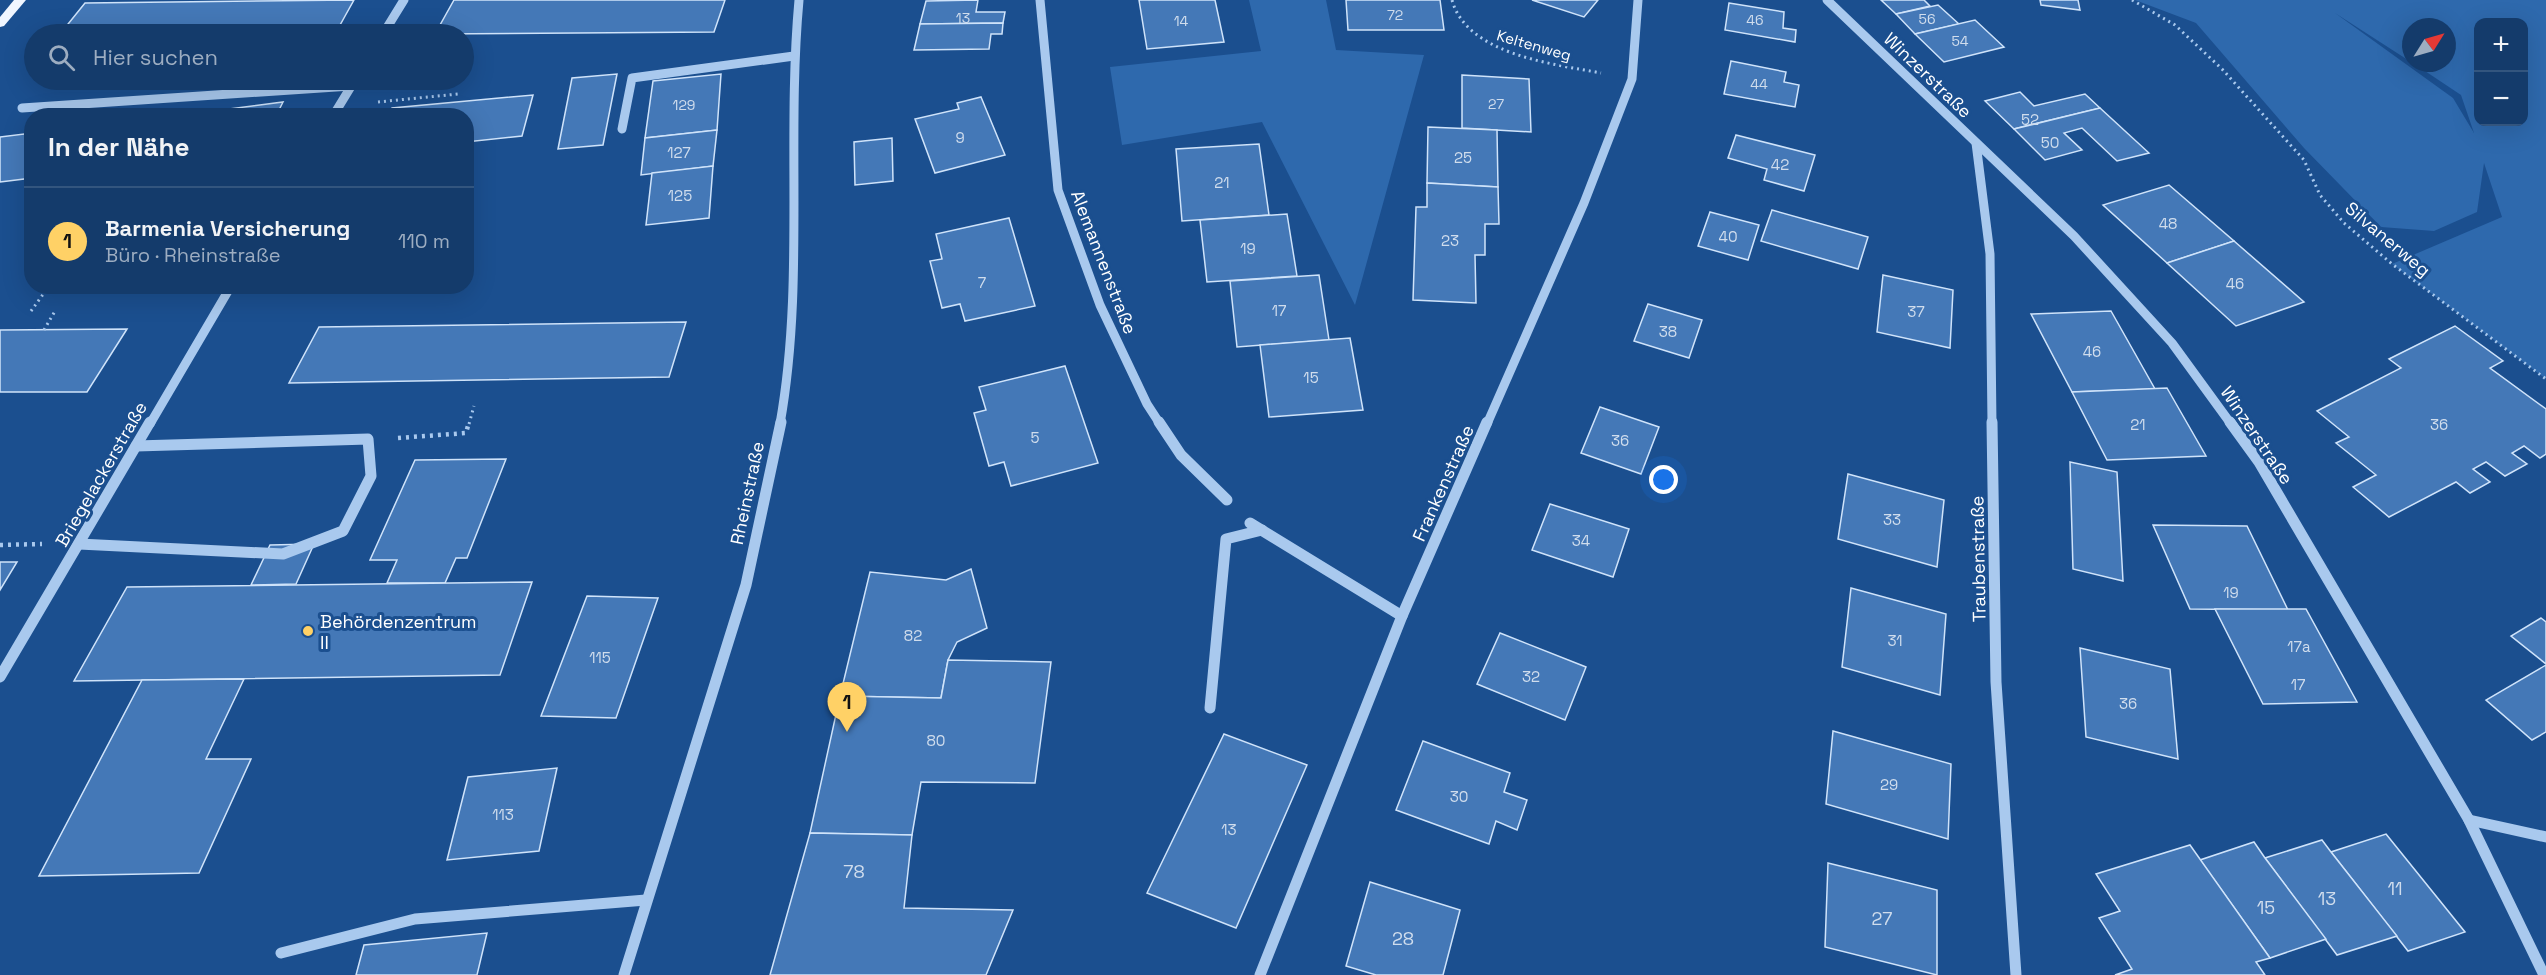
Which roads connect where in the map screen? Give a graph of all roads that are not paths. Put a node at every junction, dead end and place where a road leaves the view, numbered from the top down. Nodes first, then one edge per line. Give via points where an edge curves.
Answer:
1 (20, 0) edge
2 (404, 0) edge
3 (799, 0) edge
4 (1040, 0) edge
5 (1638, 0) edge
6 (1827, 0) edge
7 (0, 24) edge
8 (389, 24) edge
9 (794, 56) junction
10 (260, 90) edge
11 (349, 90) edge
12 (22, 108) dead end
13 (338, 108) edge
14 (622, 129) dead end
15 (1976, 143) junction
16 (226, 294) edge
17 (136, 446) junction
18 (1227, 500) dead end
19 (1250, 523) dead end
20 (1262, 530) junction
21 (79, 544) junction
22 (1402, 616) junction
23 (0, 677) edge
24 (1210, 708) dead end
25 (2469, 820) junction
26 (2546, 837) edge
27 (646, 900) junction
28 (281, 953) dead end
29 (624, 975) edge
30 (1260, 975) edge
31 (2016, 975) edge
32 (2544, 975) edge

1 - 7 main road
2 - 8 street
3 - 9 street, Rheinstraße
4 - 18 street, Alemannenstraße via 1058,190 1100,305 1153,413 1181,455
5 - 22 street, Frankenstraße via 1632,79 1584,203
6 - 15 street, Winzerstraße
9 - 14 street via 632,78
9 - 27 street, Rheinstraße via 794,300 781,421 746,585
10 - 12 street
11 - 13 street
15 - 25 street, Winzerstraße via 2074,236 2172,342 2259,462
15 - 31 street, Traubenstraße via 1990,254 1996,682
16 - 17 street, Briegelackerstraße
17 - 21 street, Briegelackerstraße
17 - 21 street via 368,440 371,476 343,531 284,554
19 - 20 street
20 - 22 street
20 - 24 street via 1226,539
21 - 23 street, Briegelackerstraße
22 - 30 street, Frankenstraße
25 - 26 street
25 - 32 street, Winzerstraße
27 - 28 street via 415,919
27 - 29 street, Rheinstraße

